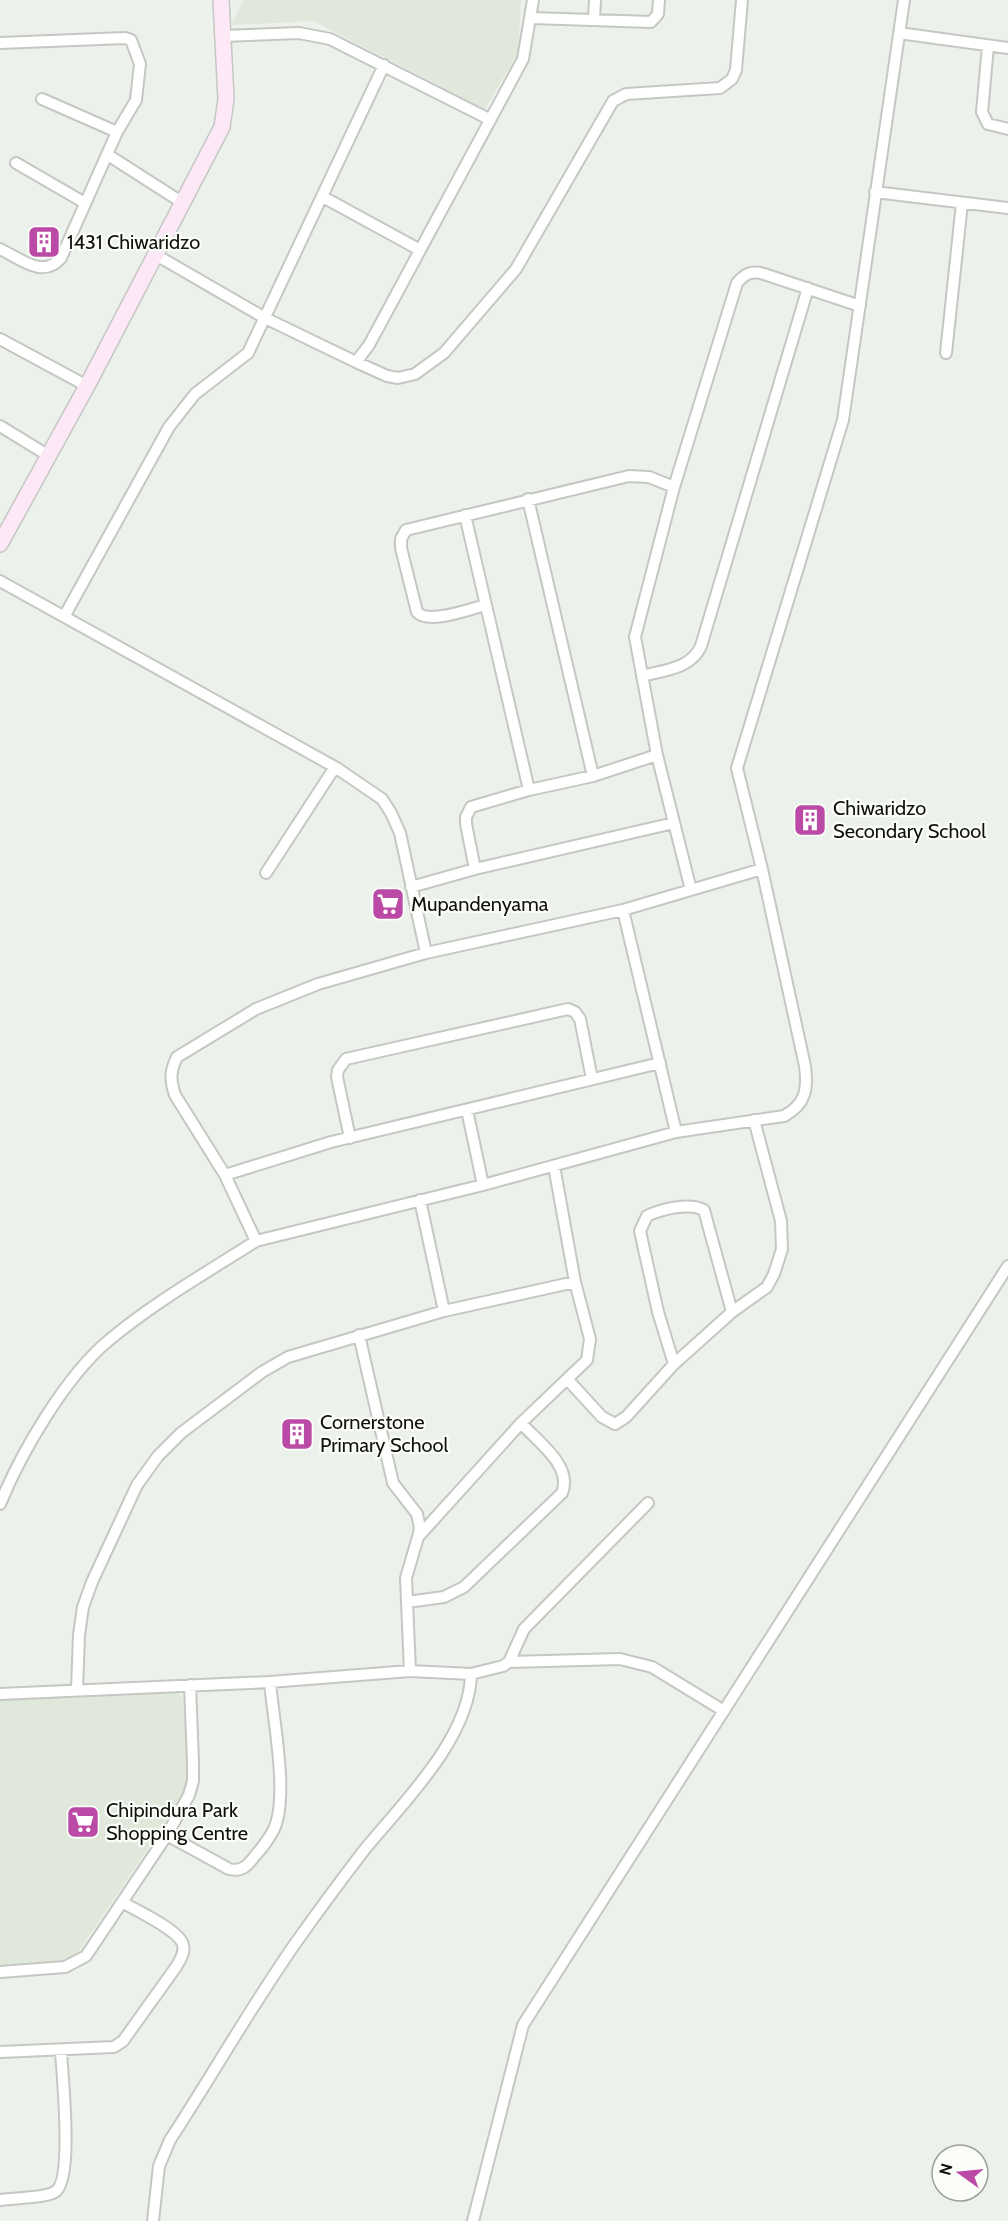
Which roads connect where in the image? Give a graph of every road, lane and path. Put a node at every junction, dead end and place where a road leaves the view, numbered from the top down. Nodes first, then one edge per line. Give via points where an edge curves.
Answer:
1 (221, 0) edge
2 (532, 0) edge
3 (595, 0) edge
4 (659, 0) edge
5 (742, 0) edge
6 (904, 0) edge
7 (532, 18) junction
8 (594, 19) junction
9 (899, 33) junction
10 (224, 36) junction
11 (0, 44) edge
12 (988, 46) junction
13 (1008, 48) edge
14 (384, 65) junction
15 (42, 99) dead end
16 (489, 120) junction
17 (1008, 129) edge
18 (117, 132) junction
19 (108, 155) junction
20 (16, 163) dead end
21 (875, 192) junction
22 (323, 196) junction
23 (85, 203) junction
24 (183, 203) junction
25 (962, 203) junction
26 (1008, 208) edge
27 (0, 249) edge
28 (420, 250) junction
29 (156, 255) junction
30 (808, 288) junction
31 (861, 306) junction
32 (265, 318) junction
33 (0, 339) edge
34 (946, 353) dead end
35 (356, 362) junction
36 (87, 386) junction
37 (0, 426) edge
38 (48, 456) junction
39 (674, 487) junction
40 (528, 499) junction
41 (465, 515) junction
42 (0, 544) edge
43 (0, 581) edge
44 (486, 605) junction
45 (65, 615) junction
46 (642, 676) junction
47 (657, 755) junction
48 (335, 767) junction
49 (593, 776) junction
50 (529, 790) junction
51 (674, 823) junction
52 (475, 869) junction
53 (762, 869) junction
54 (266, 873) dead end
55 (411, 887) junction
56 (691, 890) junction
57 (622, 910) junction
58 (426, 952) junction
59 (660, 1063) junction
60 (592, 1078) junction
61 (467, 1110) junction
62 (754, 1120) junction
63 (676, 1132) junction
64 (350, 1138) junction
65 (554, 1166) junction
66 (225, 1175) junction
67 (483, 1185) junction
68 (420, 1200) junction
69 (256, 1240) junction
70 (1008, 1266) edge
71 (575, 1282) junction
72 (444, 1311) junction
73 (732, 1312) junction
74 (359, 1335) junction
75 (674, 1364) junction
76 (568, 1380) junction
77 (521, 1423) junction
78 (648, 1503) dead end
79 (0, 1504) edge
80 (418, 1537) junction
81 (407, 1602) junction
82 (509, 1662) junction
83 (410, 1671) junction
84 (471, 1674) junction
85 (270, 1682) junction
86 (190, 1685) junction
87 (77, 1689) junction
88 (0, 1694) edge
89 (724, 1712) junction
90 (167, 1835) junction
91 (122, 1902) junction
92 (0, 1972) edge
93 (61, 2050) junction
94 (0, 2052) edge
95 (0, 2200) edge
96 (153, 2221) edge
97 (473, 2221) edge

1 - 10 street
2 - 7 street
3 - 8 street
4 - 8 street via 658,14 651,21
5 - 35 street via 732,79 720,88 626,94 614,101 516,269 433,363 398,378
6 - 9 street
7 - 8 street
7 - 16 street via 523,59
9 - 12 street
9 - 21 street
10 - 14 street via 314,34
10 - 24 street via 225,115
11 - 18 street via 131,40 140,64 140,78 136,100
12 - 13 street
12 - 17 street via 982,111 988,124
14 - 16 street
14 - 22 street
15 - 18 street
16 - 28 street
18 - 19 street
19 - 23 street
19 - 24 street
20 - 23 street
21 - 25 street
21 - 31 street
22 - 28 street
22 - 32 street
23 - 27 street via 53,268 38,268
24 - 29 street
25 - 26 street
25 - 34 street
28 - 35 street
29 - 32 street
29 - 36 street
30 - 31 street
30 - 39 street via 756,271 745,274 737,284
30 - 46 street via 701,646 689,663
31 - 53 street via 834,455 737,768
32 - 35 street
32 - 45 street via 248,353 195,394 169,427
33 - 36 street
36 - 38 street
37 - 38 street
38 - 42 street
39 - 40 street via 649,477 629,476
39 - 46 street via 635,637
40 - 41 street
40 - 49 street
41 - 44 street
41 - 44 street via 406,530 401,548 421,616 431,618
43 - 45 street
44 - 50 street
45 - 48 street
46 - 47 street
47 - 49 street
47 - 51 street
48 - 54 street
48 - 55 street via 382,799 391,813 400,832
49 - 50 street
50 - 52 street via 479,802 467,812
51 - 52 street
51 - 56 street
52 - 55 street
53 - 56 street
53 - 62 street via 807,1081 802,1102 795,1110 784,1116
55 - 58 street
56 - 57 street
57 - 58 street
57 - 59 street
58 - 66 street via 283,997 177,1057 171,1069 171,1082
59 - 60 street
59 - 63 street
60 - 61 street
60 - 64 street via 580,1019 568,1009 346,1059 337,1077
61 - 64 street
61 - 67 street
62 - 63 street
62 - 73 street via 781,1221 782,1249 767,1287
63 - 65 street
64 - 66 street
65 - 67 street
65 - 71 street
66 - 69 street
67 - 68 street
68 - 69 street
68 - 72 street
69 - 79 street via 107,1342 82,1367 22,1456
70 - 89 street
71 - 72 street
71 - 76 street via 590,1352
72 - 74 street
73 - 75 street
73 - 75 street via 704,1210 697,1206 647,1216 640,1231
74 - 80 street via 389,1469 397,1491 420,1521
74 - 87 street via 288,1358 262,1372 158,1456 137,1485 86,1599 79,1635
75 - 76 street via 615,1424 602,1417
76 - 77 street
77 - 80 street
77 - 81 street via 564,1472 562,1493 477,1577 454,1594
78 - 82 street via 524,1629
80 - 81 street via 407,1566
81 - 83 street
82 - 84 street
82 - 89 street via 620,1659 652,1667
83 - 84 street
83 - 85 street
84 - 96 street via 466,1709 458,1726 411,1796 347,1872 296,1942 166,2145 155,2186
85 - 86 street
85 - 90 street via 280,1787 277,1818 266,1843 245,1868 237,1870
86 - 87 street
86 - 90 street via 193,1781 182,1812
87 - 88 street
89 - 97 street via 524,2025
90 - 91 street
91 - 92 street via 86,1956 77,1963
91 - 93 street via 178,1936 183,1954 123,2041 106,2049
93 - 94 street
93 - 95 street via 66,2162 61,2186 54,2193

